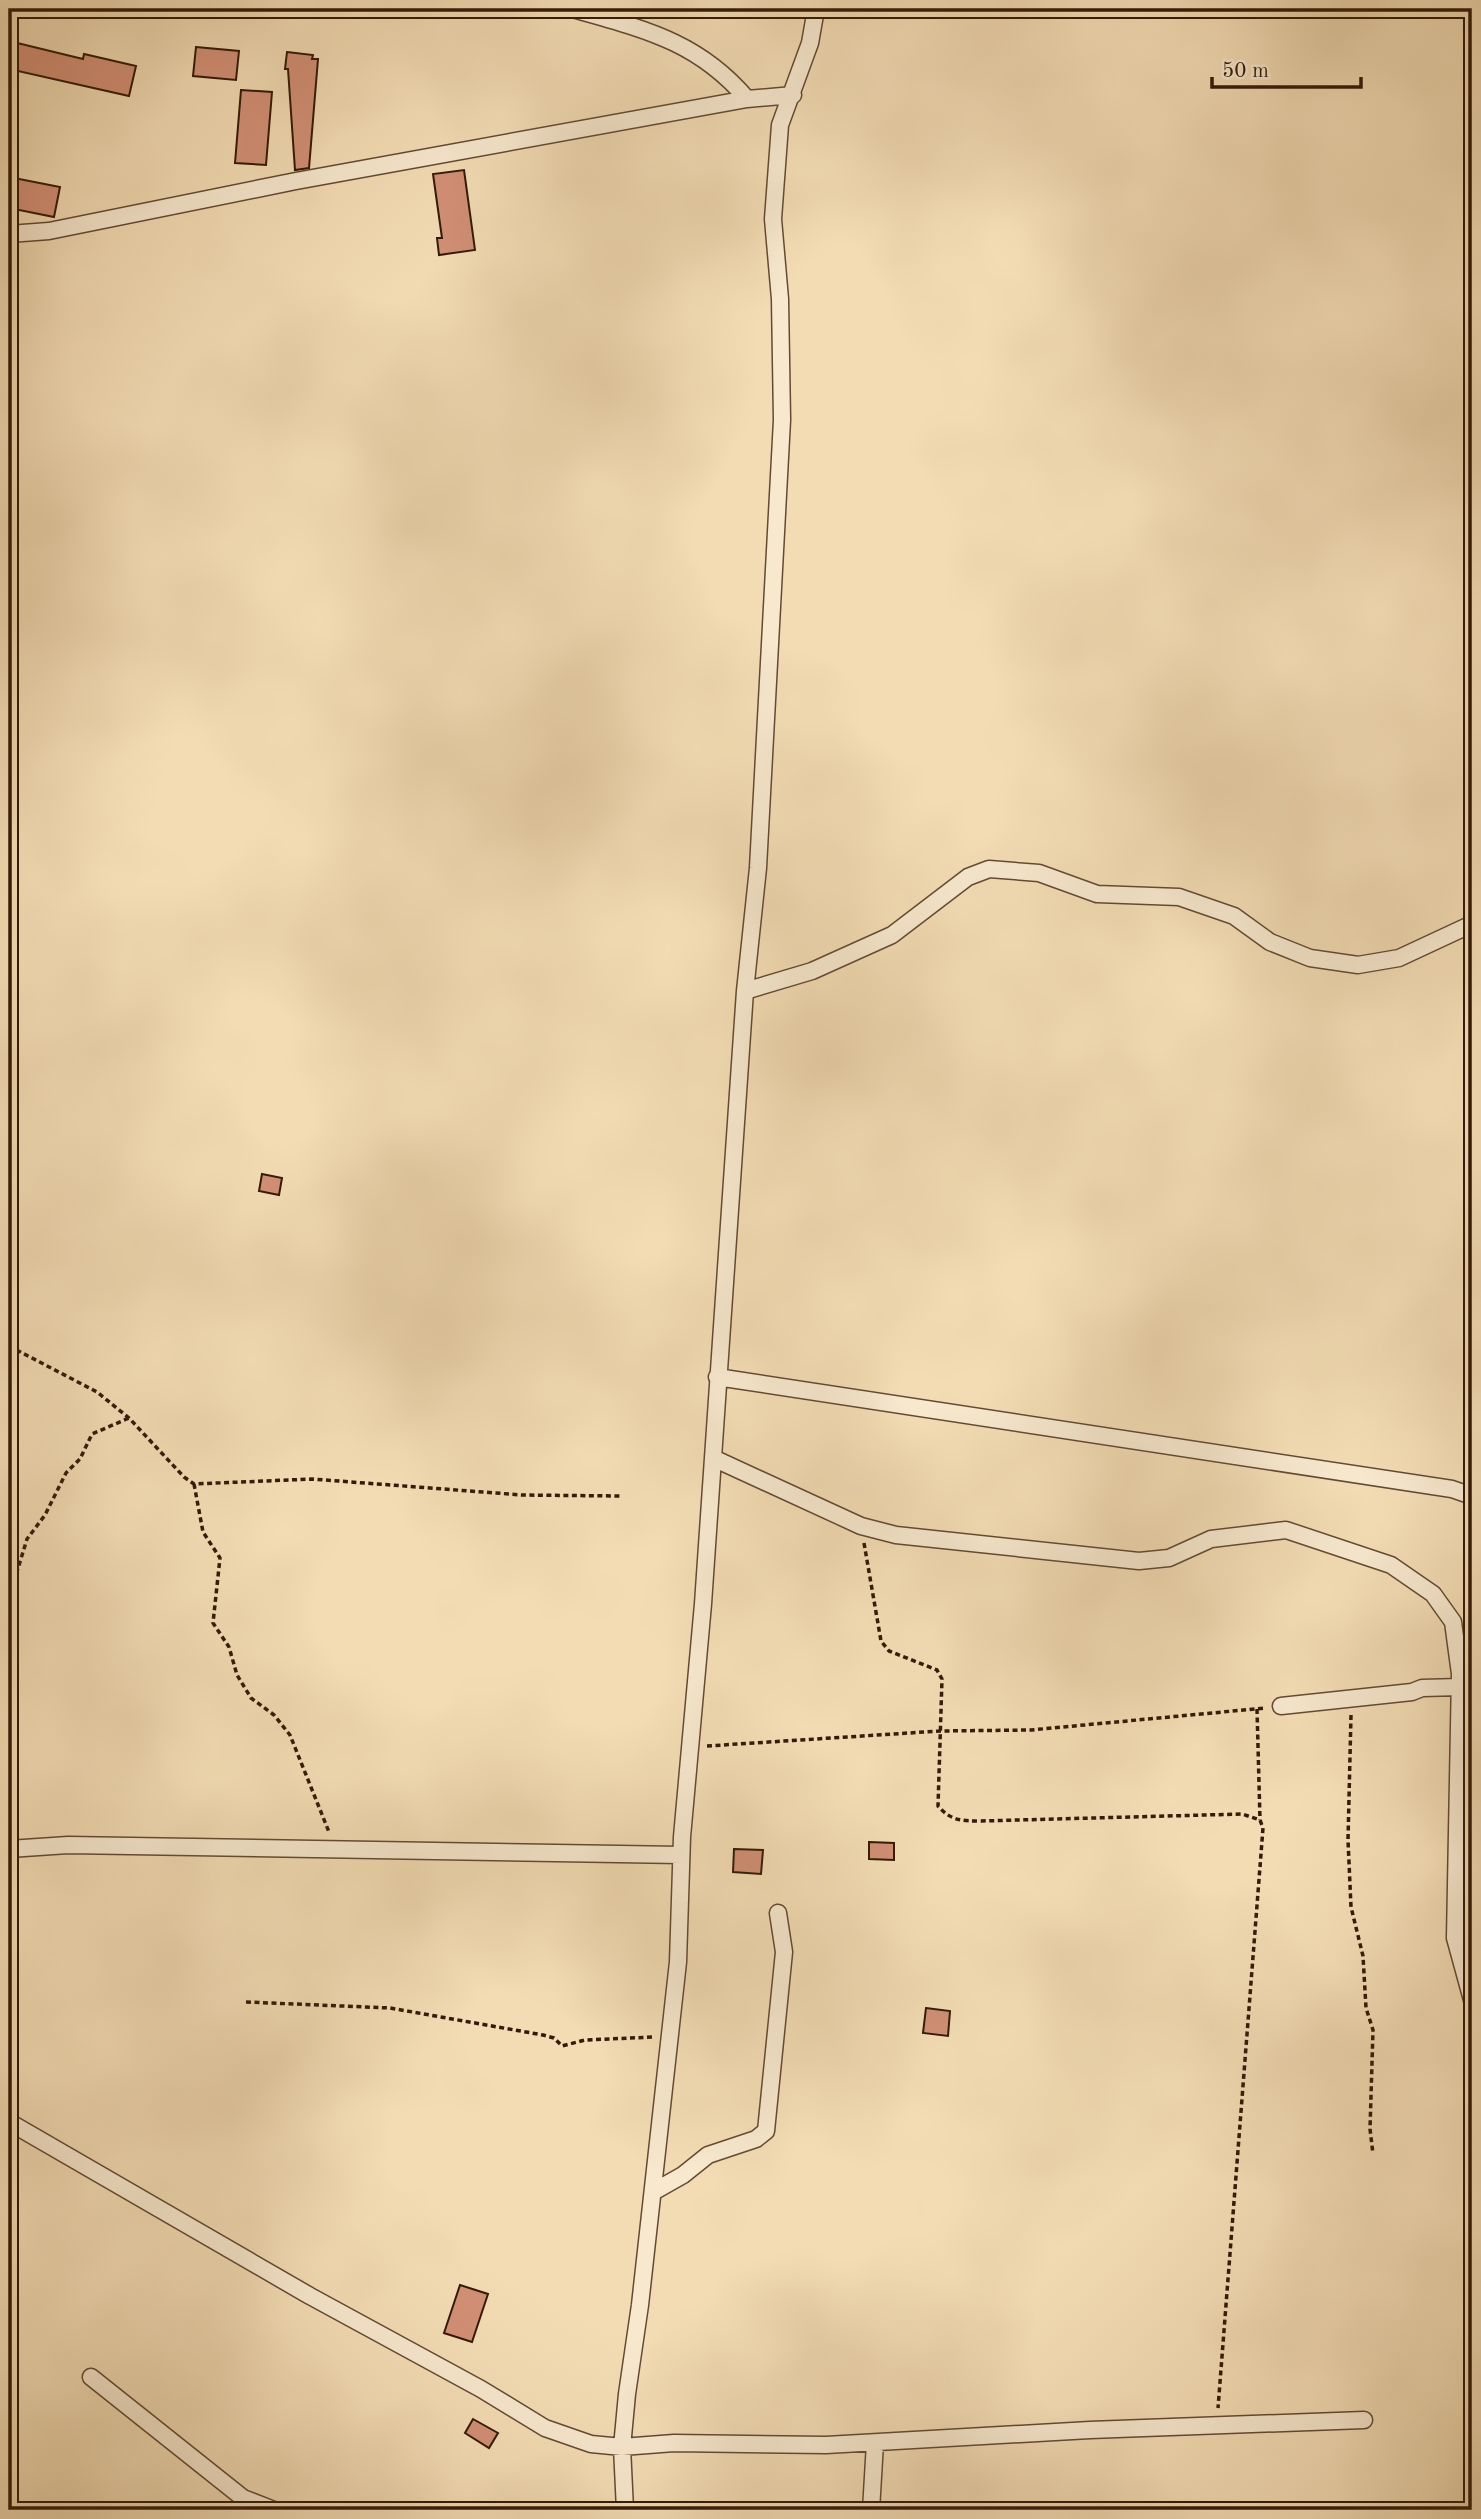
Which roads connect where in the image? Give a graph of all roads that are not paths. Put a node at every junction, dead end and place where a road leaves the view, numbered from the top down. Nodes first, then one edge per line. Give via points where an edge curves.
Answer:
1 (573, 9) edge
2 (816, 9) edge
3 (793, 95) junction
4 (747, 99) junction
5 (9, 234) edge
6 (1472, 924) edge
7 (745, 991) junction
8 (718, 1377) junction
9 (713, 1458) junction
10 (1472, 1496) edge
11 (1460, 1687) junction
12 (1281, 1706) road end
13 (9, 1849) edge
14 (681, 1855) junction
15 (778, 1913) dead end
16 (1472, 2000) edge
17 (9, 2122) edge
18 (653, 2192) junction
19 (91, 2377) dead end
20 (1364, 2420) dead end
21 (875, 2443) junction
22 (622, 2447) junction
23 (239, 2504) edge
24 (274, 2510) edge
25 (625, 2510) edge
26 (871, 2510) edge

1 - 4 street via 650,31 696,52 727,75
2 - 3 street
3 - 4 street
3 - 7 street via 780,125 773,219 782,420 758,868
4 - 5 street via 49,231
6 - 7 street via 1399,958 1358,965 1310,958 1270,942 1234,916 1179,897 1097,894 1039,873 989,869 968,877 892,935 812,971
7 - 8 street
8 - 9 street
8 - 10 street via 1452,1489
9 - 11 street via 860,1526 896,1535 1139,1561 1169,1558 1211,1539 1286,1530 1391,1565 1433,1594 1453,1622
9 - 14 street
11 - 12 street
11 - 16 street via 1455,1938
13 - 14 street via 68,1845 332,1847
14 - 18 street via 678,1962
15 - 18 street via 784,1952 765,2131 756,2139 708,2155
17 - 22 street via 545,2428 591,2444
18 - 22 street
19 - 23 street
20 - 21 street
21 - 22 street
21 - 26 street
22 - 25 street
23 - 24 street

